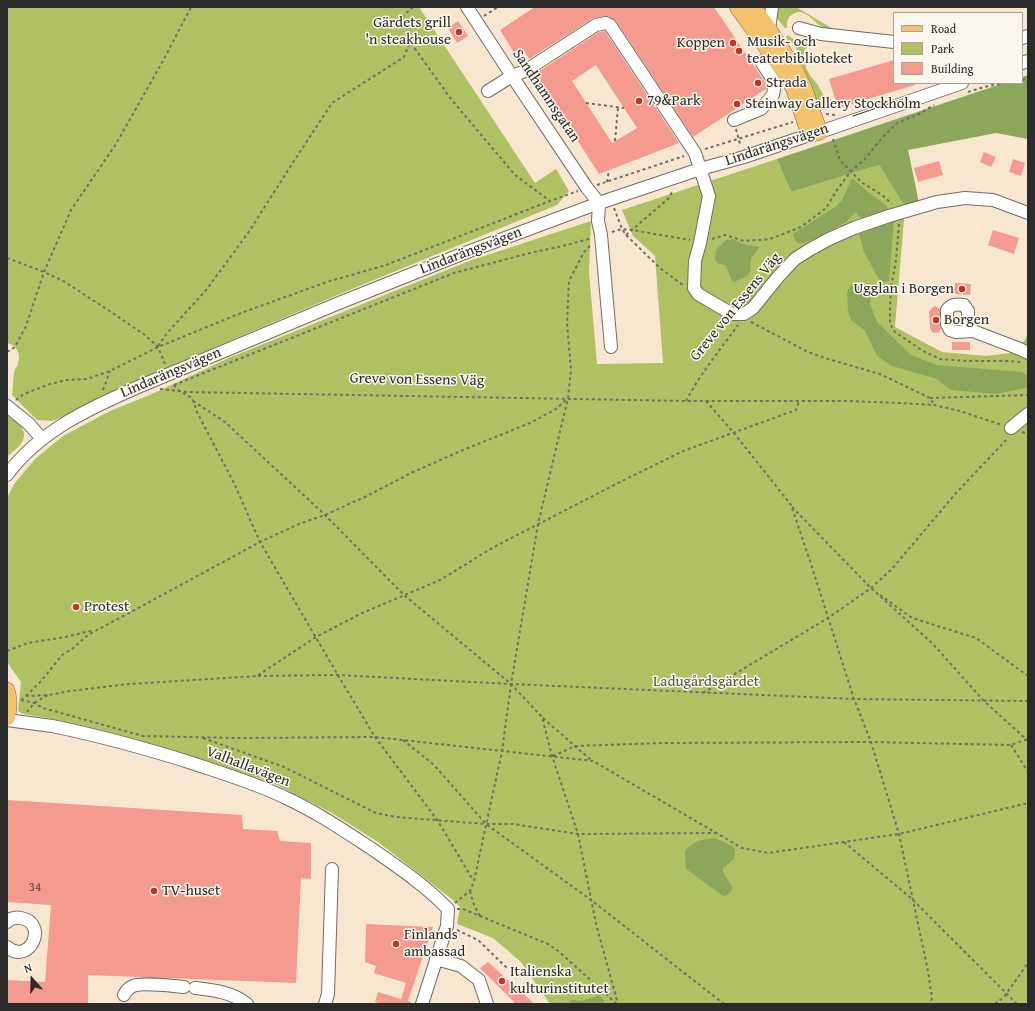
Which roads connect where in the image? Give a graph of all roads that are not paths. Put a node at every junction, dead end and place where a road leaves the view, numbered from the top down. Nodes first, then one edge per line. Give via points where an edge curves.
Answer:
1 (467, 7) edge
2 (772, 7) edge
3 (744, 8) edge
4 (799, 28) dead end
5 (769, 30) junction
6 (893, 42) edge
7 (771, 54) junction
8 (512, 76) junction
9 (962, 89) edge
10 (488, 92) dead end
11 (734, 120) dead end
12 (814, 134) junction
13 (700, 169) junction
14 (599, 203) junction
15 (1028, 213) edge
16 (973, 331) dead end
17 (611, 347) dead end
18 (1026, 358) edge
19 (8, 406) edge
20 (1028, 414) edge
21 (1011, 428) road end
22 (42, 439) junction
23 (7, 475) edge
24 (7, 690) edge
25 (7, 719) edge
26 (332, 869) dead end
27 (7, 922) edge
28 (7, 947) edge
29 (436, 959) junction
30 (124, 995) dead end
31 (247, 1004) edge
32 (325, 1004) edge
33 (422, 1004) edge
34 (487, 1004) edge

1 - 8 street, Sandhamnsgatan
2 - 5 street
3 - 5 main road
3 - 7 main road
4 - 6 street via 821,34
5 - 12 main road via 804,87
7 - 11 street via 762,62 775,83 774,95 761,109
7 - 12 main road via 787,76
8 - 10 street
8 - 13 street via 525,71 596,25 606,23 610,25 695,153
8 - 14 street, Sandhamnsgatan
9 - 12 street, Lindarängsvägen
12 - 13 street, Lindarängsvägen
13 - 14 street, Lindarängsvägen
13 - 15 street, Greve von Essens Väg via 709,196 695,262 694,288 698,294 732,314 744,314 754,308 778,277 809,250 854,228 888,216 937,202 965,198 993,200
14 - 17 street via 598,221
14 - 22 street, Lindarängsvägen via 346,300 153,380 86,411
16 - 18 street via 1020,348
19 - 22 street
20 - 21 street
22 - 23 street, Lindarängsvägen
24 - 25 main road via 10,707
25 - 29 street, Valhallavägen via 109,739 176,758 264,788 330,821 389,861 437,897 448,909 447,926
26 - 32 street via 328,994
27 - 28 street via 15,918 26,919 36,933 33,944 25,950 14,951
29 - 33 street
29 - 34 street via 461,966 479,980
30 - 31 street via 131,987 139,984 190,987 223,992

